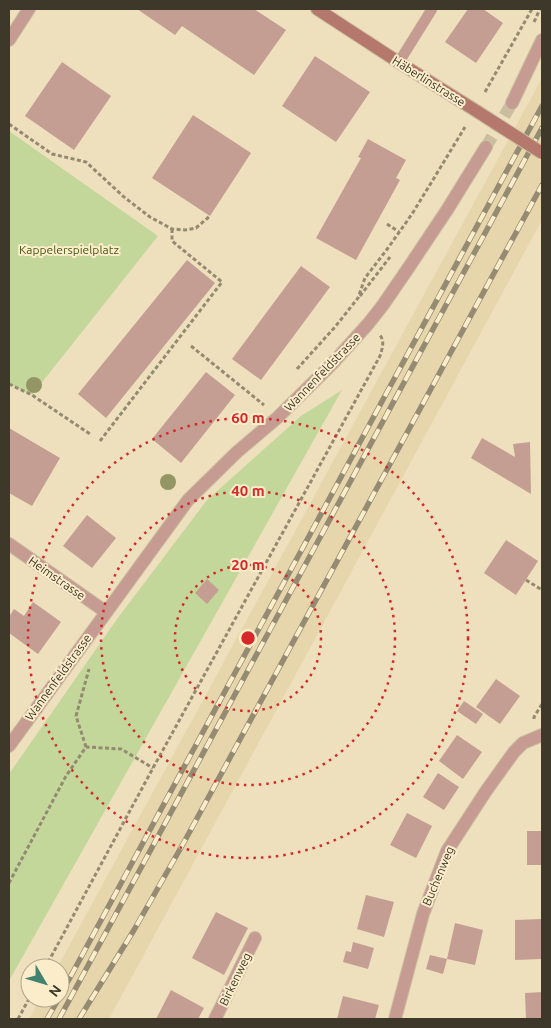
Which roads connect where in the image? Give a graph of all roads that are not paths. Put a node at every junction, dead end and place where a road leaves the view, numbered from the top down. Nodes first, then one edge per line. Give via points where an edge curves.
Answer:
1 (30, 9) edge
2 (317, 9) edge
3 (432, 9) edge
4 (9, 40) edge
5 (542, 40) edge
6 (398, 62) junction
7 (512, 103) tunnel mouth
8 (486, 147) tunnel mouth
9 (542, 153) edge
10 (9, 544) edge
11 (106, 612) junction
12 (542, 734) edge
13 (9, 746) edge
14 (255, 938) dead end
15 (215, 1019) edge
16 (395, 1019) edge

1 - 4 street
2 - 6 street, Häberlinstrasse
3 - 6 lane
5 - 7 street
6 - 9 street, Häberlinstrasse, bridge
8 - 11 street, Wannenfeldstrasse via 420,251 368,324 277,418 188,500
10 - 11 street, Heimstrasse
11 - 13 street, Wannenfeldstrasse
12 - 16 street, Buchenweg via 523,743 514,752 447,851 422,914
14 - 15 street, Birkenweg

